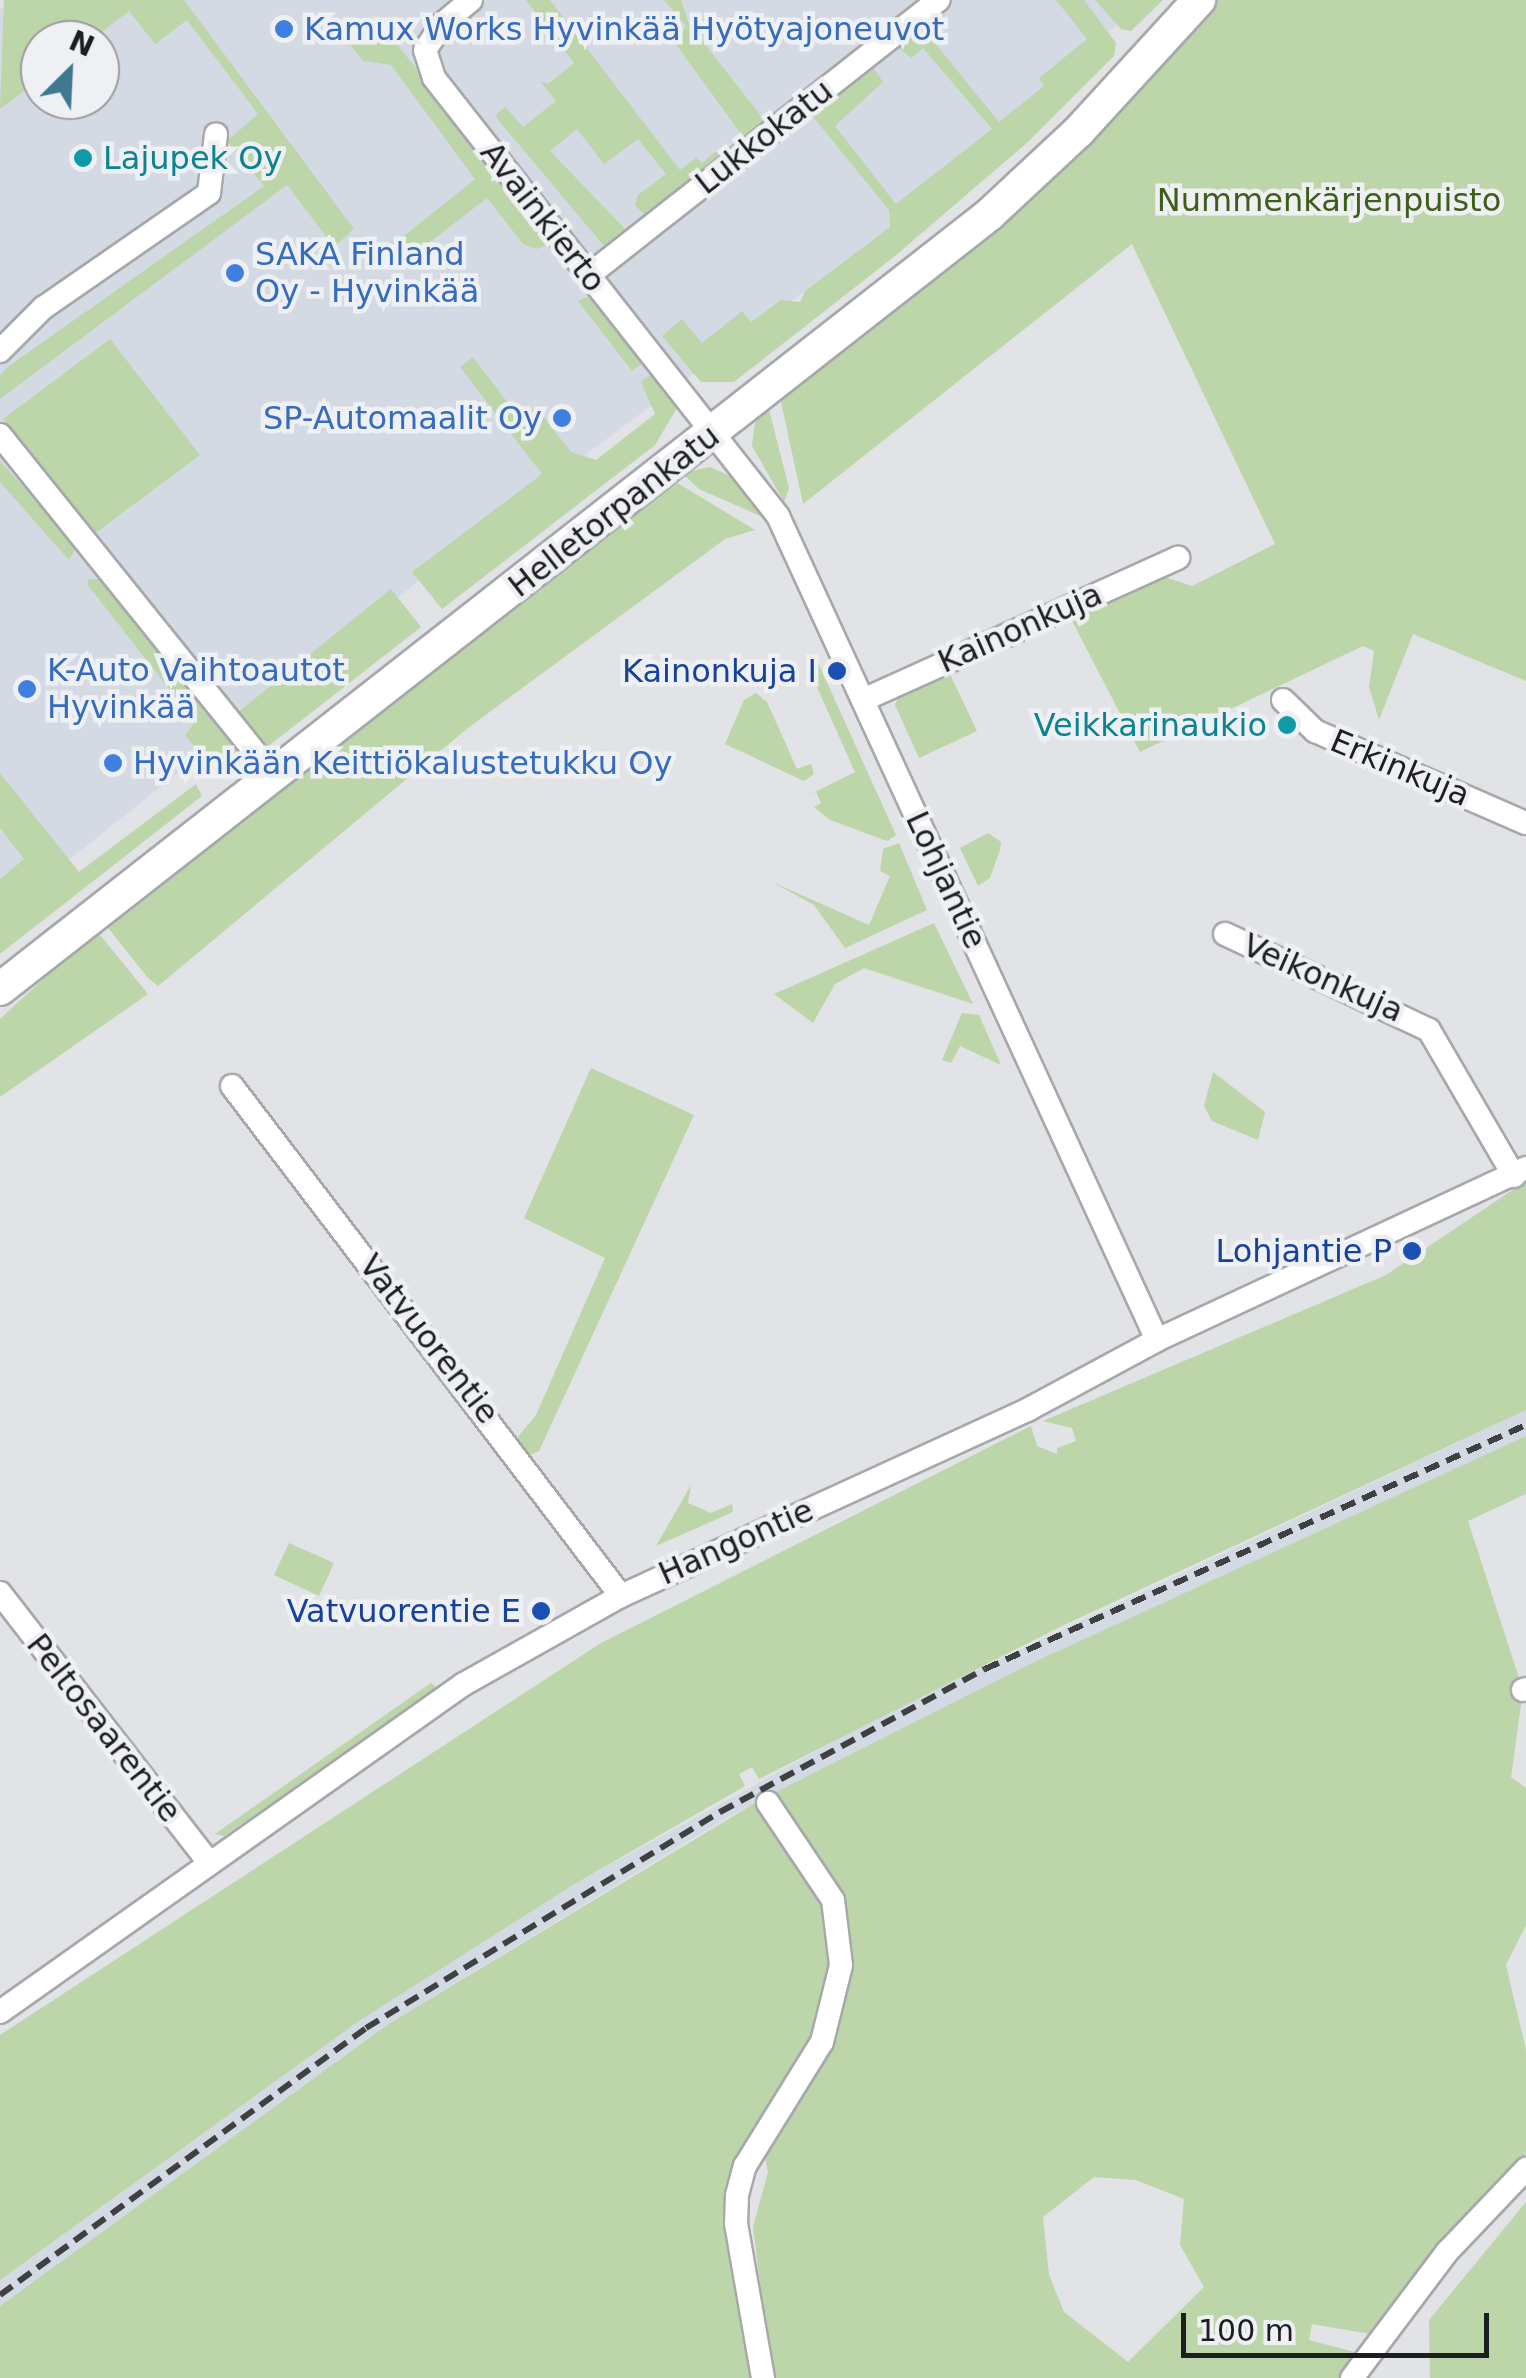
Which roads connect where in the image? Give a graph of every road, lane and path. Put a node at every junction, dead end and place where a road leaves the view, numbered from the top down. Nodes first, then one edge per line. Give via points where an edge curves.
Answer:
1 (471, 0) edge
2 (939, 0) edge
3 (1199, 0) edge
4 (216, 134) dead end
5 (588, 275) junction
6 (0, 351) edge
7 (714, 432) junction
8 (0, 435) edge
9 (1178, 558) dead end
10 (863, 700) junction
11 (1283, 700) dead end
12 (275, 777) junction
13 (1526, 823) edge
14 (1225, 934) dead end
15 (0, 989) edge
16 (232, 1086) dead end
17 (1520, 1172) edge
18 (1157, 1340) junction
19 (0, 1593) edge
20 (621, 1596) junction
21 (768, 1803) dead end
22 (209, 1862) junction
23 (0, 2012) edge
24 (1526, 2170) edge
25 (763, 2378) edge
26 (1352, 2378) edge

1 - 5 street, Avainkierto via 442,24 425,50 434,78
2 - 5 street, Lukkokatu
3 - 7 street, Helletorpankatu via 1080,131 990,214
4 - 6 street via 209,193 43,308
5 - 7 street, Avainkierto
7 - 10 street, Lohjantie via 778,516
7 - 12 street, Helletorpankatu
8 - 12 street
9 - 10 street, Kainonkuja
10 - 18 street, Lohjantie
11 - 13 street, Erkinkuja via 1315,731
12 - 15 street, Helletorpankatu
14 - 17 street, Veikonkuja via 1430,1030
16 - 20 street, Vatvuorentie
17 - 18 street, Hangontie
18 - 20 street, Hangontie via 1029,1410
19 - 22 street, Peltosaarentie
20 - 22 street, Hangontie via 464,1684
21 - 25 street via 828,1889 841,1965 822,2042 746,2166 737,2195 736,2224
22 - 23 street, Hangontie
24 - 26 street via 1447,2252

